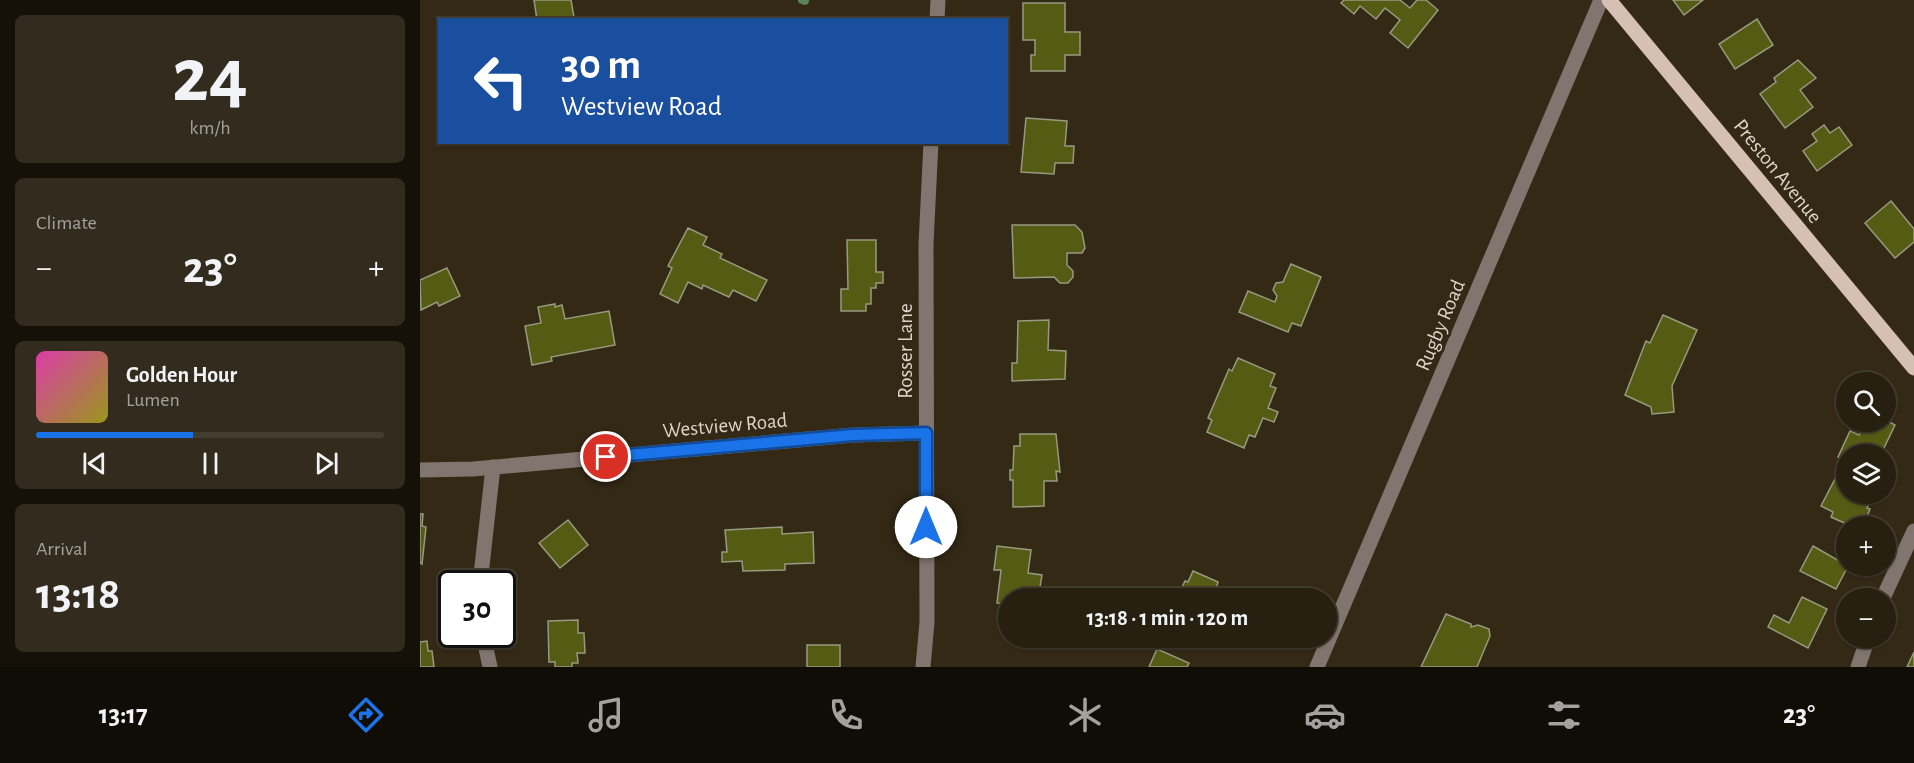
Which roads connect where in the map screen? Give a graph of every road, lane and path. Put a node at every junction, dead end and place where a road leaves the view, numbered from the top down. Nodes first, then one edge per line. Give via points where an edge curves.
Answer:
1 (938, 0) edge
2 (1601, 0) edge
3 (1609, 0) edge
4 (937, 18) edge
5 (931, 144) edge
6 (1914, 368) edge
7 (926, 433) junction
8 (493, 467) junction
9 (420, 470) edge
10 (1914, 531) edge
11 (482, 570) edge
12 (1888, 588) edge
13 (486, 648) edge
14 (1865, 648) edge
15 (490, 667) edge
16 (923, 667) edge
17 (1317, 667) edge
18 (1858, 667) edge

1 - 4 street
2 - 17 street, Rugby Road
3 - 6 main road, Preston Avenue
5 - 7 street, Rosser Lane via 926,244
7 - 8 street, Westview Road via 841,436
7 - 16 street, Rosser Lane via 927,622
8 - 9 street, Westview Road
8 - 11 street
10 - 12 street
13 - 15 street
14 - 18 street

